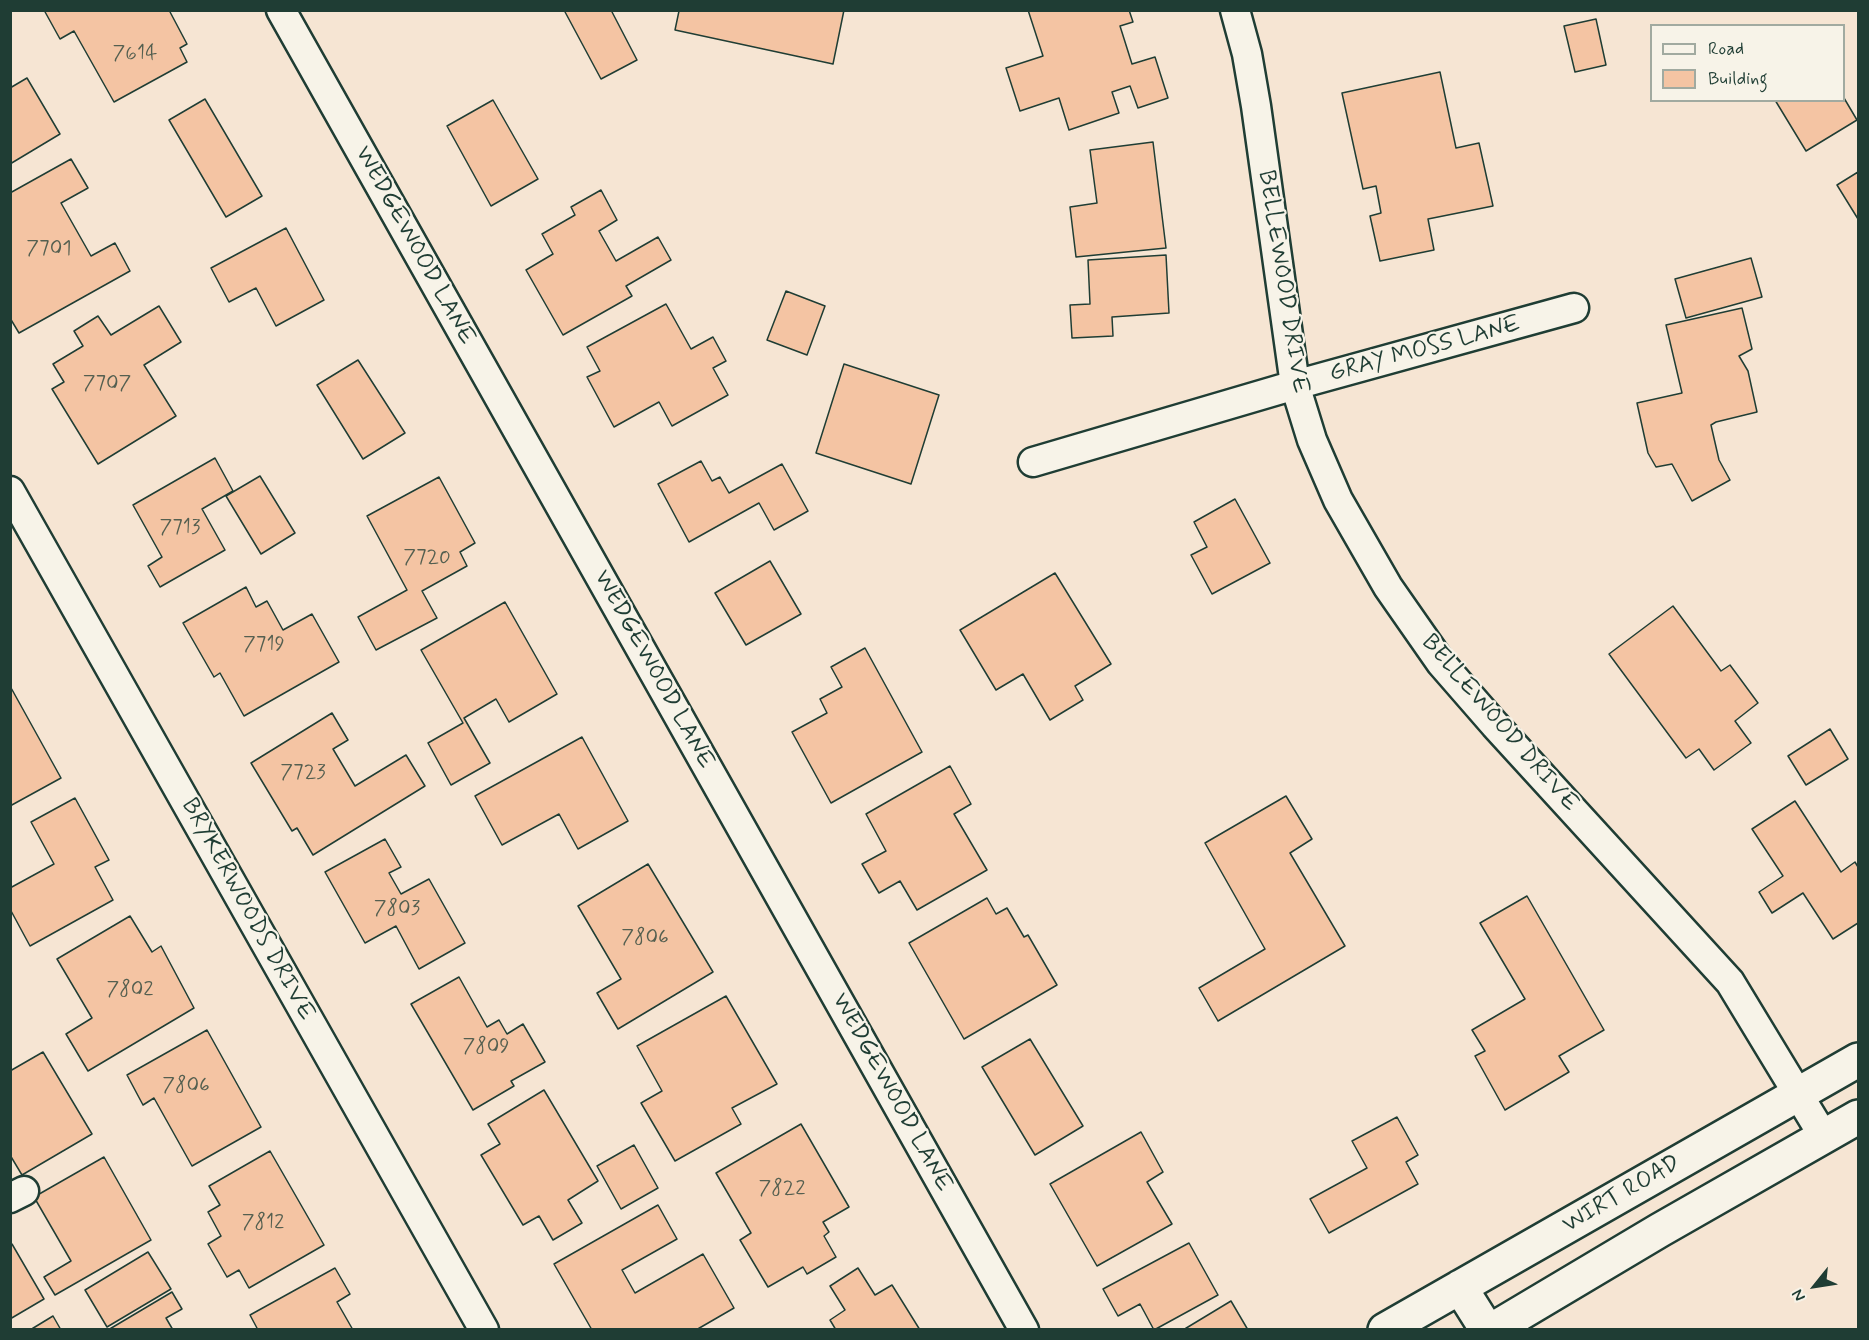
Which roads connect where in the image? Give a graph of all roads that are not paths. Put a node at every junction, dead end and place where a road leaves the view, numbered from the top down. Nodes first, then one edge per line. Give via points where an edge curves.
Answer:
1 (281, 10) edge
2 (1235, 10) edge
3 (1574, 308) dead end
4 (1295, 385) junction
5 (1033, 462) dead end
6 (10, 491) edge
7 (1858, 1060) edge
8 (1798, 1095) junction
9 (1858, 1117) edge
10 (1824, 1137) junction
11 (1460, 1287) junction
12 (484, 1329) edge
13 (1024, 1329) edge
14 (1385, 1329) edge
15 (1487, 1329) edge
16 (1492, 1329) edge

1 - 13 street, WEDGEWOOD LANE
2 - 4 street, BELLEWOOD DRIVE via 1256,106
3 - 4 street, GRAY MOSS LANE
4 - 5 street, GRAY MOSS LANE
4 - 8 street, BELLEWOOD DRIVE via 1312,440 1338,500 1388,587 1441,663 1730,982
6 - 12 street, BRYKERWOODS DRIVE
7 - 8 main road, WIRT ROAD
8 - 10 street, BELLEWOOD DRIVE
8 - 11 main road, WIRT ROAD
9 - 10 main road, WIRT ROAD
10 - 16 main road, WIRT ROAD
11 - 14 main road, WIRT ROAD
11 - 15 main road

